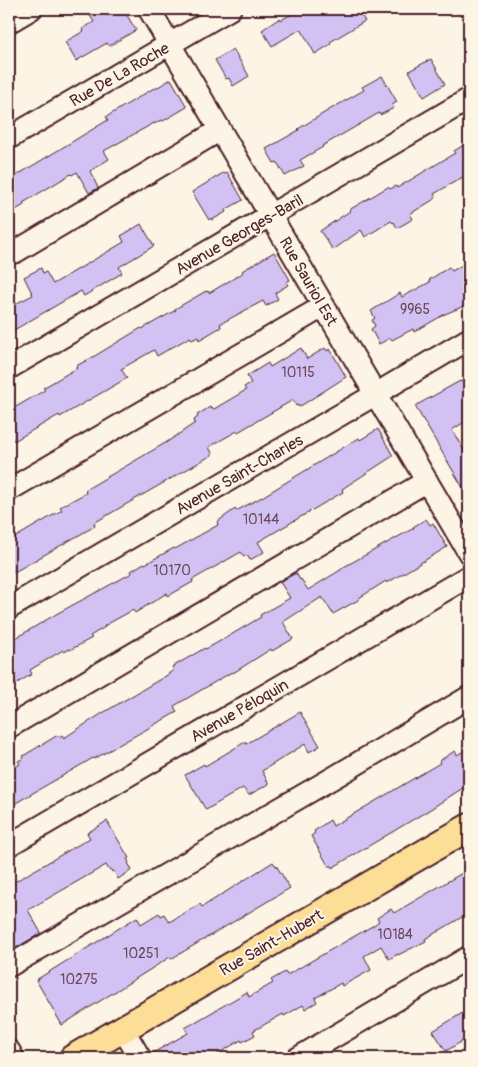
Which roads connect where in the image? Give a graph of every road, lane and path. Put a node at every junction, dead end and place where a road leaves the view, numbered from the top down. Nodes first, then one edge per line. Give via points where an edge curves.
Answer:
1 (31, 9) edge
2 (149, 9) edge
3 (230, 9) edge
4 (9, 22) edge
5 (170, 44) junction
6 (469, 99) edge
7 (220, 130) junction
8 (9, 138) edge
9 (270, 214) junction
10 (15, 252) dead end
11 (324, 306) junction
12 (469, 339) edge
13 (9, 368) edge
14 (376, 394) junction
15 (427, 482) junction
16 (9, 490) edge
17 (469, 552) edge
18 (469, 576) edge
19 (9, 608) edge
20 (469, 697) edge
21 (9, 727) edge
22 (469, 827) edge
23 (9, 845) edge
24 (469, 957) edge
25 (9, 966) edge
26 (123, 1029) junction
27 (9, 1051) edge
28 (13, 1058) edge
29 (73, 1058) edge
30 (140, 1058) edge
31 (298, 1058) edge

1 - 4 street
2 - 5 street, Rue Sauriol Est
3 - 5 street, Rue De La Roche
5 - 7 street, Rue Sauriol Est
5 - 8 street, Rue De La Roche
6 - 9 street, Avenue Georges-Baril
7 - 9 street, Rue Sauriol Est
7 - 10 street
9 - 11 street, Rue Sauriol Est
9 - 13 street, Avenue Georges-Baril
11 - 14 street, Rue Sauriol Est
11 - 16 street
12 - 14 street, Avenue Saint-Charles
14 - 15 street, Rue Sauriol Est
14 - 19 street, Avenue Saint-Charles
15 - 17 street, Rue Sauriol Est
15 - 21 street
18 - 23 street, Avenue Péloquin
20 - 25 street
22 - 26 main road, Rue Saint-Hubert
24 - 31 street
26 - 29 main road, Rue Saint-Hubert
26 - 30 street
27 - 28 street

